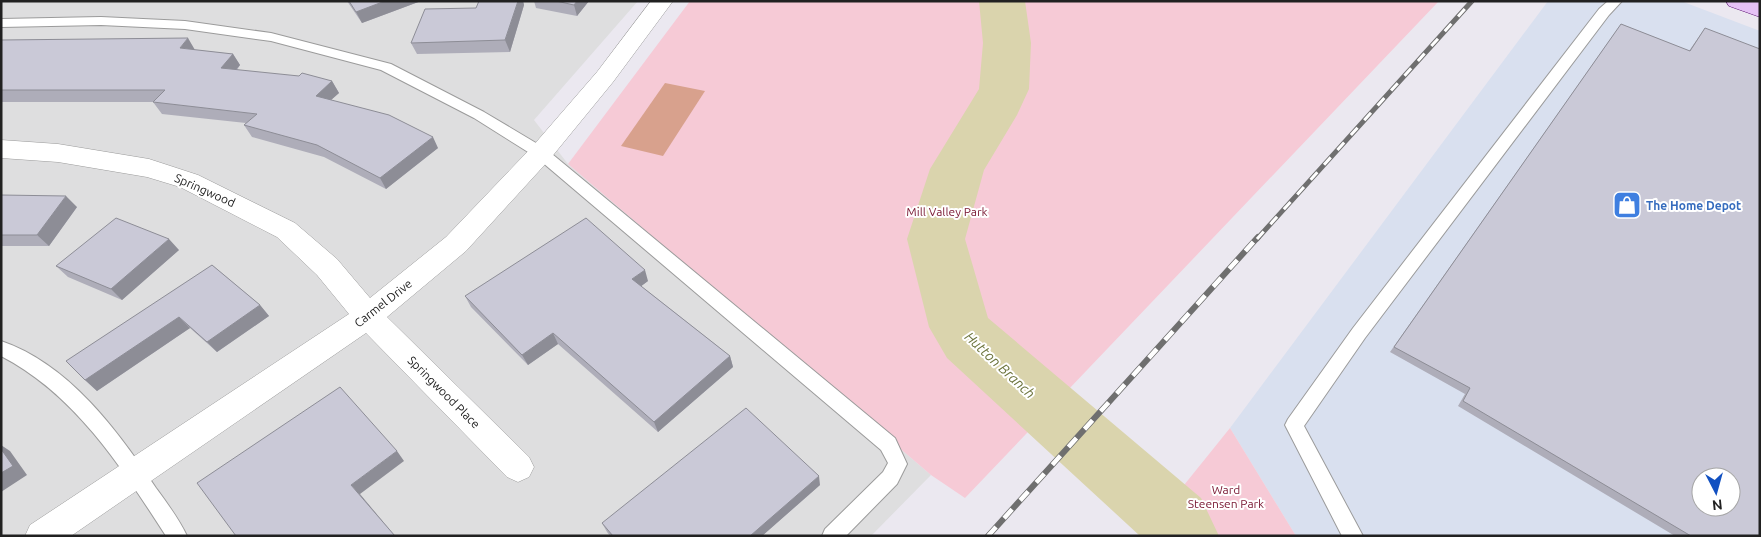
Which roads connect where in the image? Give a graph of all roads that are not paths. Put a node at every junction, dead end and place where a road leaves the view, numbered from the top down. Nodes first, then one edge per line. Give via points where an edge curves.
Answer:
1 (662, 1) edge
2 (1616, 1) edge
3 (1737, 1) edge
4 (1760, 10) edge
5 (1, 22) edge
6 (1, 149) edge
7 (541, 153) junction
8 (368, 316) junction
9 (1, 348) edge
10 (518, 468) dead end
11 (136, 472) junction
12 (42, 536) edge
13 (177, 536) edge
14 (832, 536) edge
15 (1353, 536) edge

1 - 7 street, Carmel Drive via 605,77
2 - 15 lane via 1604,12 1371,317 1294,425
3 - 4 main road
5 - 7 lane via 101,21 185,25 271,37 386,67 479,115
6 - 8 street, Springwood via 85,157 148,168 189,181 286,230 328,267
7 - 8 street, Carmel Drive via 456,244
7 - 14 lane via 888,444 898,464 890,478
8 - 10 street, Springwood Place
8 - 11 street, Carmel Drive
9 - 11 lane via 16,354 62,386
11 - 12 street, Carmel Drive
11 - 13 lane

